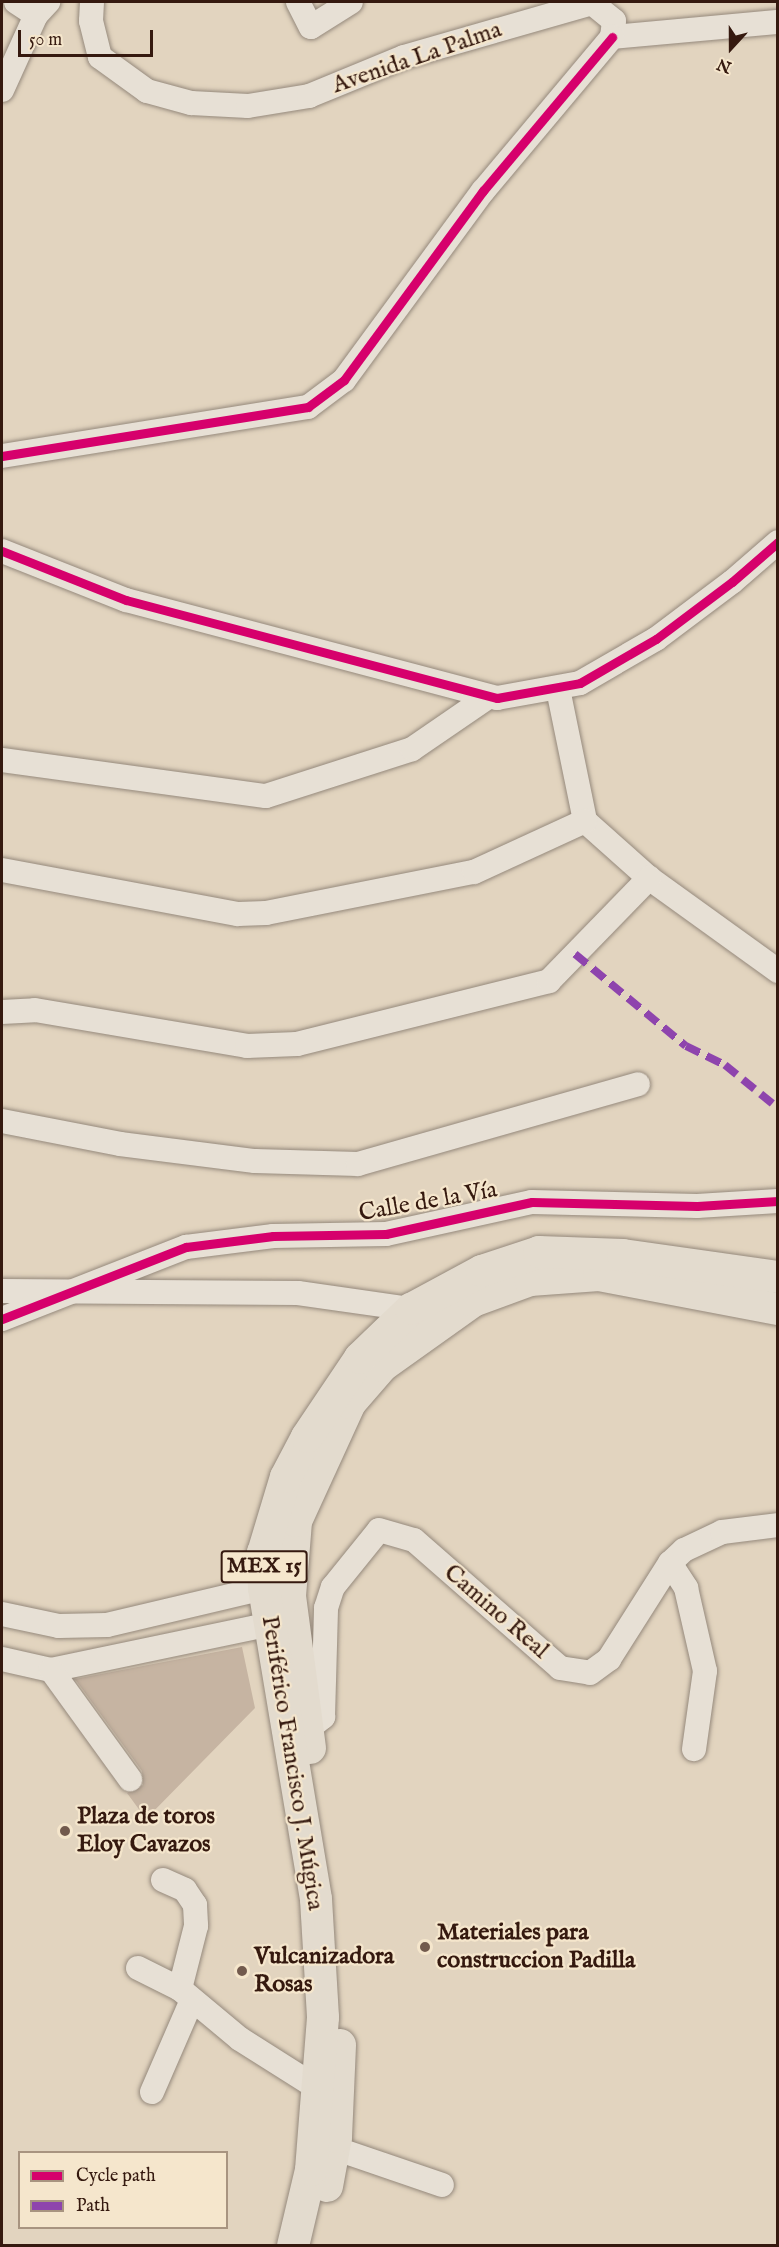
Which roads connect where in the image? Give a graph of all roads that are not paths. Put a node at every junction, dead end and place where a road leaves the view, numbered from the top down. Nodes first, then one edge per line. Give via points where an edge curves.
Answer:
1 (92, 2) edge
2 (298, 2) edge
3 (351, 2) edge
4 (33, 6) edge
5 (777, 22) edge
6 (612, 37) junction
7 (2, 90) edge
8 (2, 456) edge
9 (777, 542) edge
10 (2, 551) edge
11 (558, 689) junction
12 (488, 697) junction
13 (2, 760) edge
14 (585, 821) junction
15 (2, 870) edge
16 (649, 879) junction
17 (777, 971) edge
18 (2, 1012) edge
19 (638, 1084) dead end
20 (2, 1121) edge
21 (777, 1201) edge
22 (777, 1277) edge
23 (2, 1291) edge
24 (57, 1294) junction
25 (411, 1309) junction
26 (777, 1309) edge
27 (2, 1319) edge
28 (777, 1525) edge
29 (670, 1563) junction
30 (264, 1588) junction
31 (2, 1614) edge
32 (267, 1625) junction
33 (2, 1659) edge
34 (51, 1670) junction
35 (307, 1730) junction
36 (694, 1749) dead end
37 (130, 1779) dead end
38 (163, 1880) dead end
39 (138, 1968) dead end
40 (186, 1994) junction
41 (316, 2087) junction
42 (152, 2092) dead end
43 (334, 2148) junction
44 (442, 2185) dead end
45 (292, 2246) edge
46 (312, 2246) edge

1 - 6 street, Avenida La Palma via 91,21 100,57 147,91 190,103 248,106 309,96 404,57 592,3 614,21
2 - 3 street via 311,27
4 - 7 street
5 - 6 street
6 - 8 street via 483,191 344,380 308,407
9 - 11 street via 732,582 656,639 580,683
10 - 12 street via 126,600
11 - 12 street
11 - 14 street
12 - 13 street via 412,749 266,796
14 - 15 street via 474,872 266,914 238,914
14 - 16 street
16 - 17 street
16 - 18 street via 549,981 297,1044 247,1046 35,1010
19 - 20 street via 358,1164 244,1160
21 - 24 street, Calle de la Vía via 697,1206 532,1202 386,1234 273,1236 186,1247
22 - 25 main road, Periférico Francisco J. Múgica / MEX 15 via 623,1255 538,1252 482,1271
23 - 24 street
24 - 25 street via 298,1293
24 - 27 street, Calle de la Vía
25 - 30 main road, Periférico Francisco J. Múgica / MEX 15 via 360,1358 307,1437 268,1527 263,1553
26 - 35 main road, Periférico Francisco J. Múgica / MEX 15 via 598,1275 530,1280 473,1300 382,1366 350,1403 296,1521 290,1596
28 - 29 street, Camino Real via 722,1532
29 - 35 street, Camino Real via 609,1659 590,1673 560,1668 414,1540 379,1530 333,1587 326,1608 323,1717
29 - 36 street via 686,1588 705,1671
30 - 31 street via 107,1625 59,1626
30 - 32 main road, Periférico Francisco J. Múgica / MEX 15
32 - 34 street
32 - 41 main road, Periférico Francisco J. Múgica / MEX 15 via 322,1950
33 - 34 street
34 - 37 street
35 - 43 main road, Periférico Francisco J. Múgica / MEX 15 via 339,1946 339,2072
38 - 40 street via 184,1890 195,1905 196,1926
39 - 40 street
40 - 41 street via 240,2039
40 - 42 street
41 - 45 main road, Periférico Francisco J. Múgica / MEX 15 via 311,2170
43 - 44 street
43 - 46 main road, Periférico Francisco J. Múgica / MEX 15

